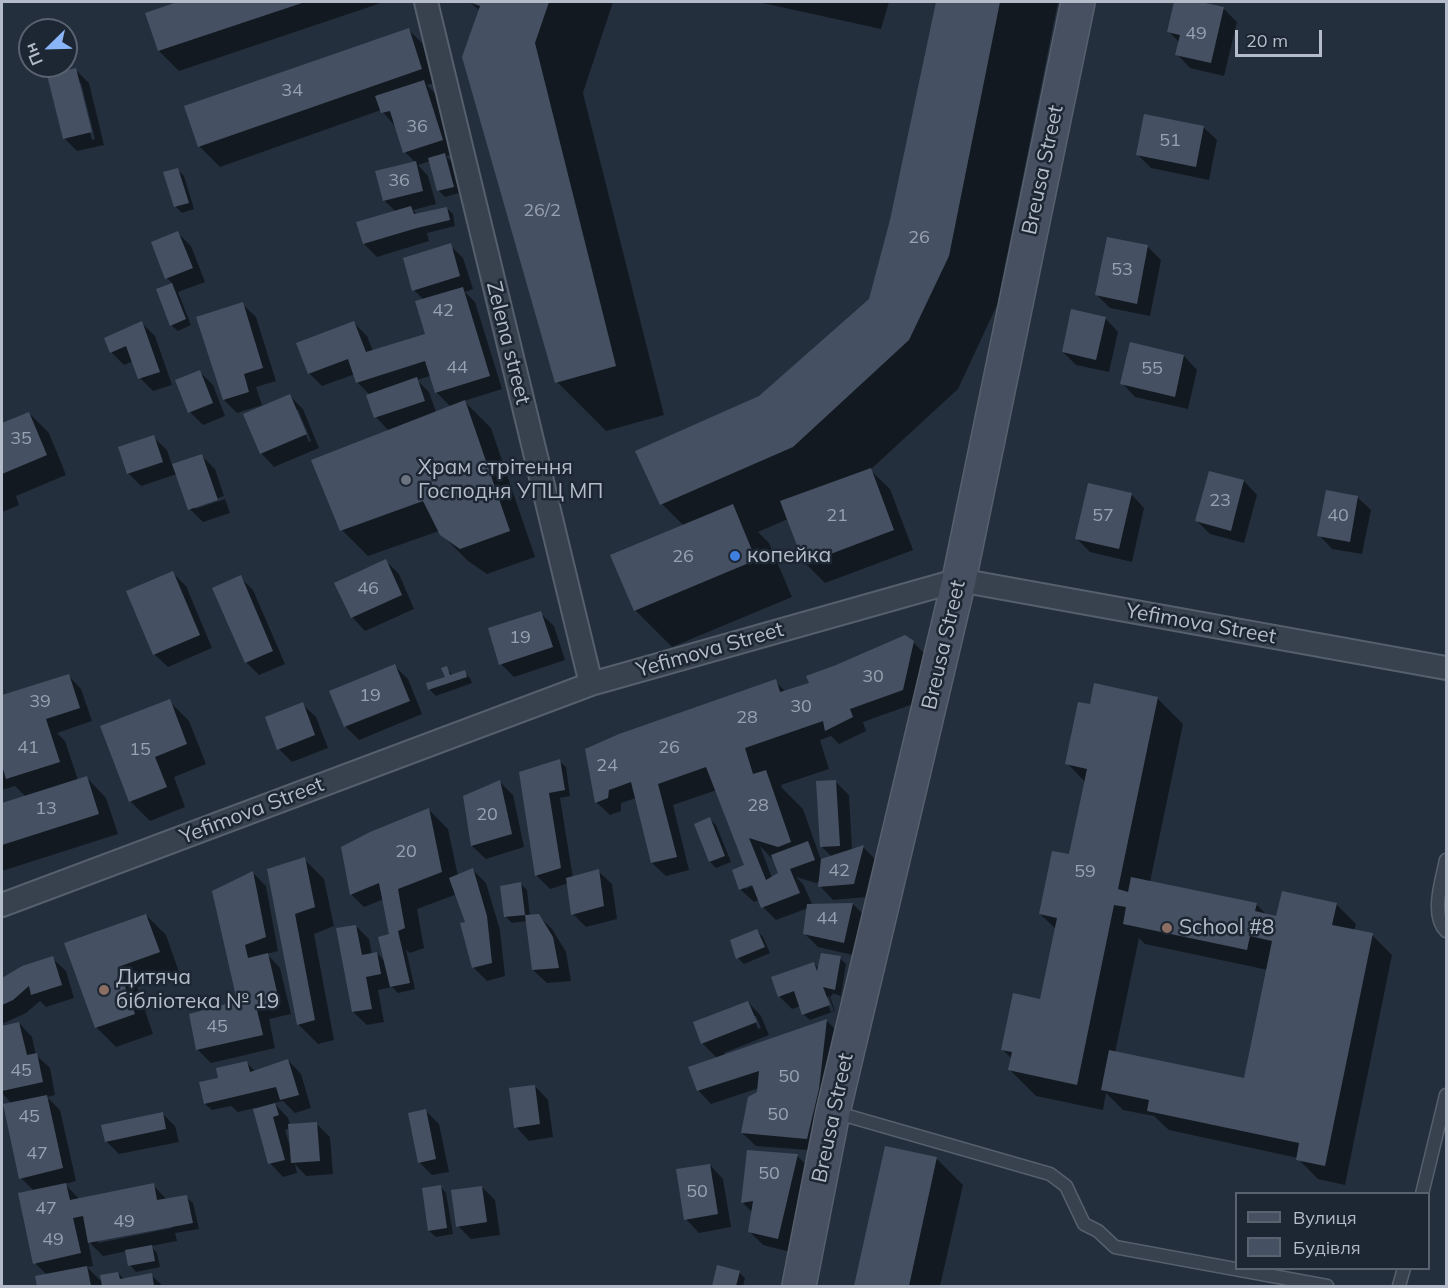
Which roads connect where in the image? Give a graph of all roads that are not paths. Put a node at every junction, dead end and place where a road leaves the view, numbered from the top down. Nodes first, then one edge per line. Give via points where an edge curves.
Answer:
1 (426, 2) edge
2 (1078, 2) edge
3 (959, 580) junction
4 (1446, 668) edge
5 (591, 684) junction
6 (1446, 860) edge
7 (2, 905) edge
8 (1446, 931) edge
9 (1446, 1095) edge
10 (833, 1112) junction
11 (1422, 1192) edge
12 (1235, 1269) edge
13 (1238, 1270) edge
14 (1404, 1270) edge
15 (799, 1287) edge
16 (1328, 1287) edge
17 (1399, 1287) edge

1 - 5 street, Zelena street
2 - 3 street, Breusa Street
3 - 4 street, Yefimova Street
3 - 5 street, Yefimova Street
3 - 10 street, Breusa Street
5 - 7 street, Yefimova Street
6 - 8 lane via 1438,901 1441,926
9 - 11 lane
10 - 12 lane via 1050,1174 1066,1186 1084,1224 1116,1247
10 - 15 street, Breusa Street
13 - 16 lane
14 - 17 lane

